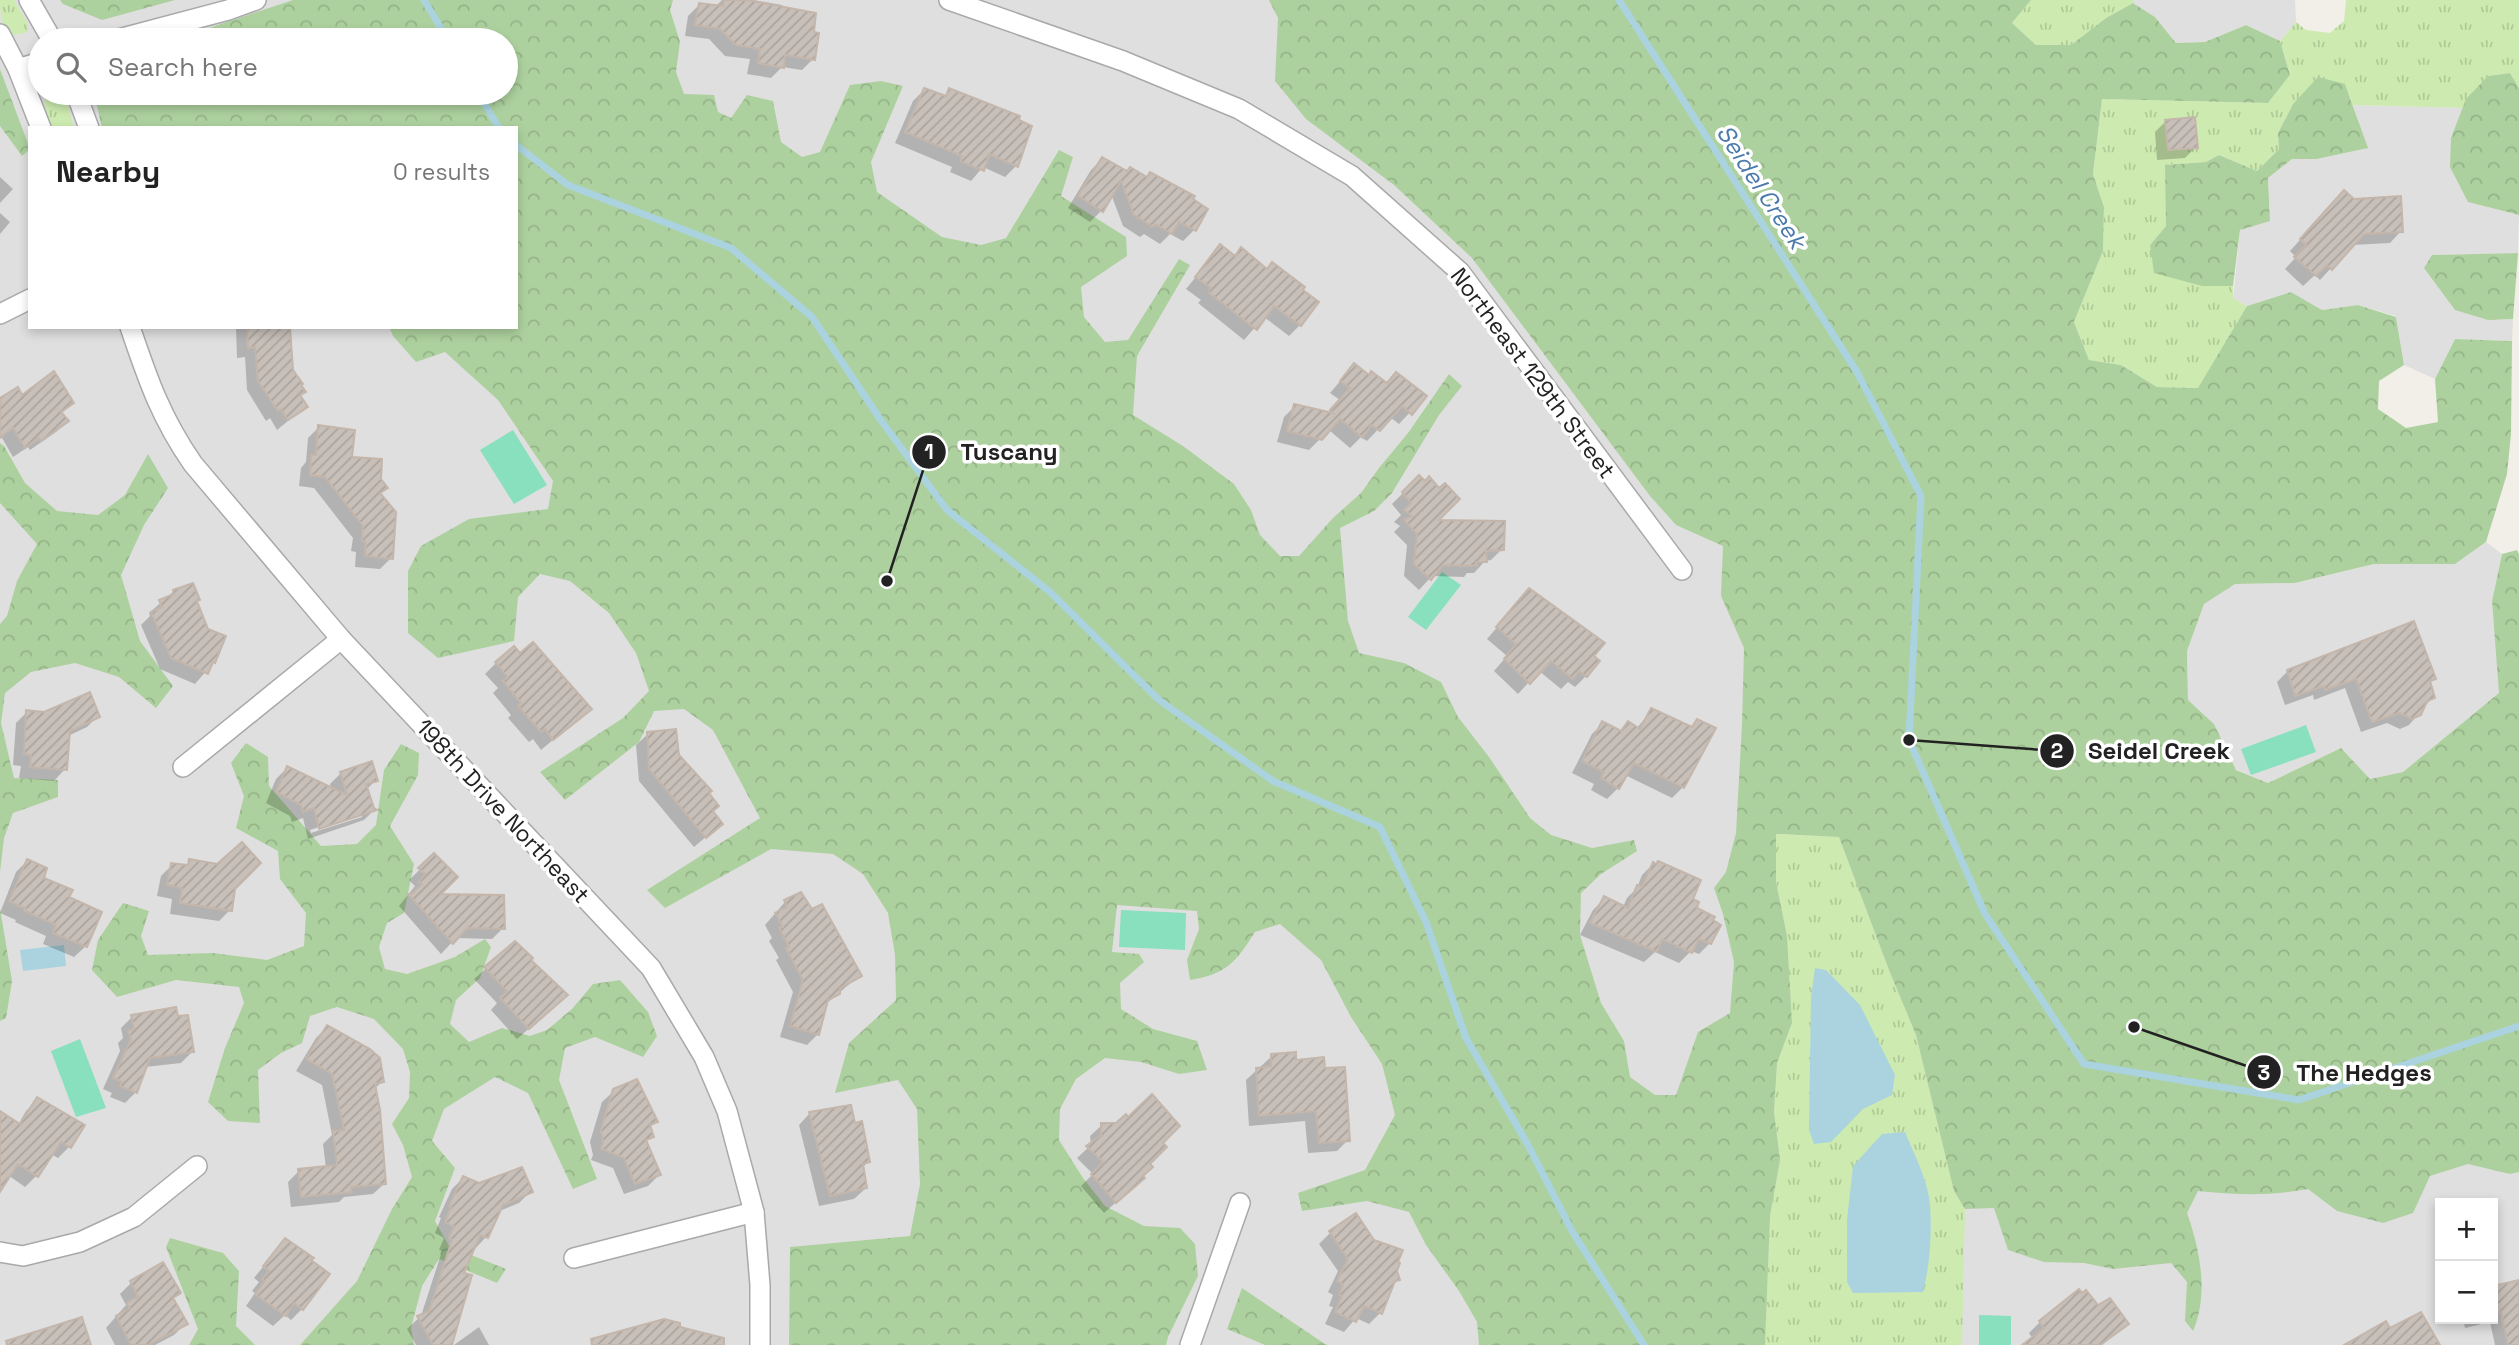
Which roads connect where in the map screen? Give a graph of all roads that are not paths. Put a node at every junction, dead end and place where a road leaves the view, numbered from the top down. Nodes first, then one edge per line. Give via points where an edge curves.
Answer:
1 (29, 0) edge
2 (256, 0) edge
3 (949, 0) edge
4 (45, 28) edge
5 (160, 28) edge
6 (0, 34) edge
7 (28, 66) edge
8 (18, 69) junction
9 (28, 95) edge
10 (32, 105) edge
11 (80, 105) edge
12 (40, 126) edge
13 (88, 126) edge
14 (28, 300) edge
15 (0, 314) edge
16 (131, 329) edge
17 (1682, 570) dead end
18 (341, 639) junction
19 (183, 767) dead end
20 (197, 1166) dead end
21 (1240, 1203) dead end
22 (754, 1212) junction
23 (0, 1252) edge
24 (574, 1258) dead end
25 (760, 1345) edge
26 (1190, 1345) edge

1 - 4 street
2 - 5 street
3 - 17 street, Northeast 129th Street via 1123,61 1239,109 1352,176 1460,272
6 - 8 street
7 - 8 street
8 - 9 street
10 - 12 street
11 - 13 street
14 - 15 street
16 - 18 street, 198th Drive Northeast via 172,434 232,513
18 - 19 street
18 - 22 street, 198th Drive Northeast via 650,968 705,1057 727,1111
20 - 23 street via 134,1217 80,1242 23,1256
21 - 26 street
22 - 24 street
22 - 25 street, 198th Drive Northeast

